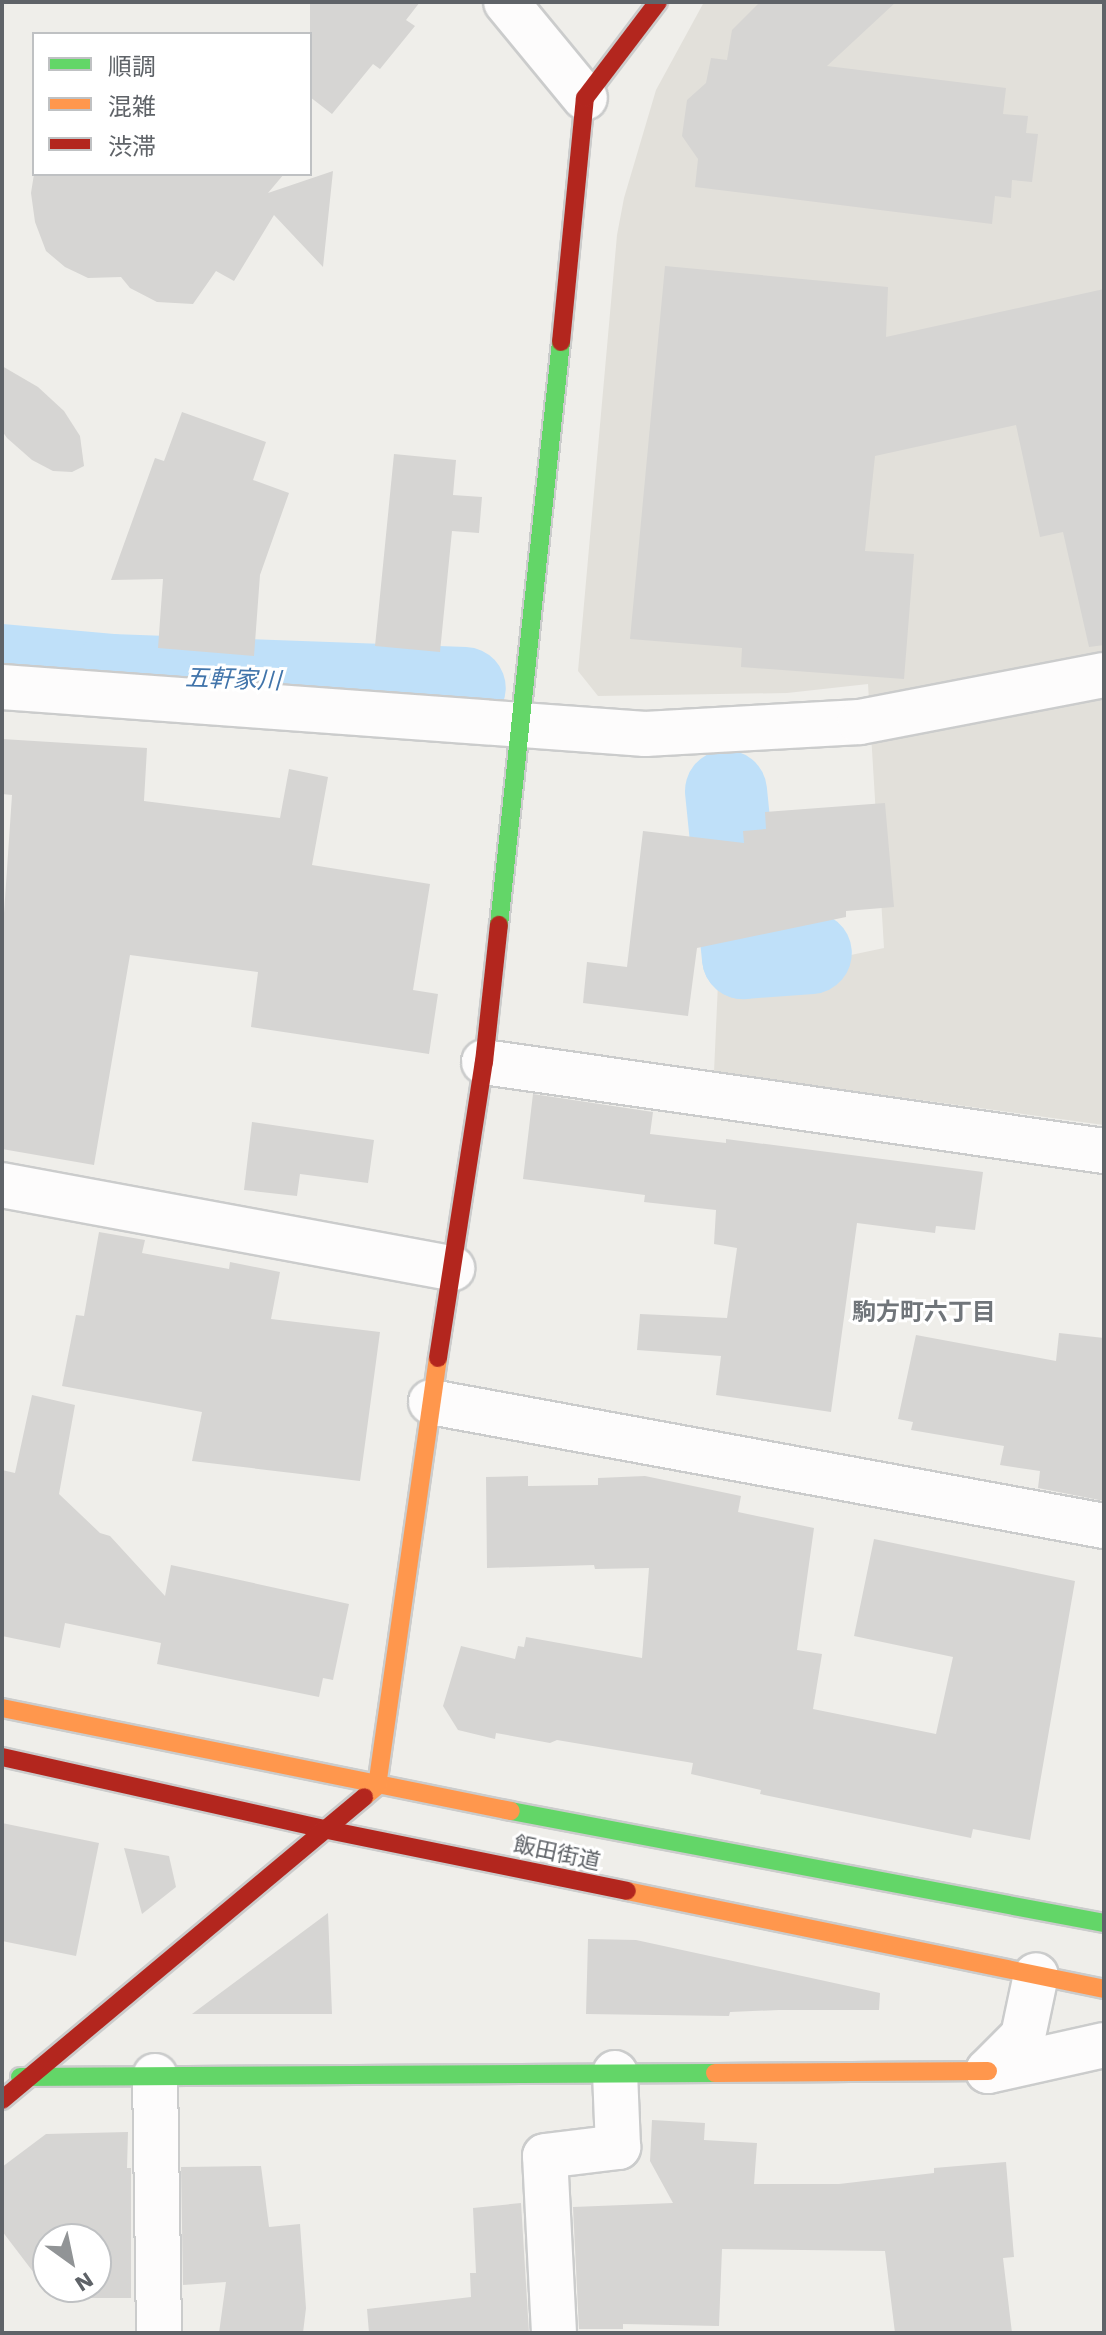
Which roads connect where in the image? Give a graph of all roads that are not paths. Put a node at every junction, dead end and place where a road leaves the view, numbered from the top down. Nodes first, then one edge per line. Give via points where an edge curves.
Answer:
1 (506, 2) edge
2 (658, 2) edge
3 (585, 98) junction
4 (1104, 675) edge
5 (2, 687) edge
6 (522, 727) junction
7 (484, 1062) junction
8 (1104, 1151) edge
9 (2, 1185) edge
10 (452, 1268) junction
11 (431, 1402) junction
12 (1104, 1526) edge
13 (2, 1708) edge
14 (2, 1757) edge
15 (377, 1786) junction
16 (323, 1829) junction
17 (1104, 1923) edge
18 (1036, 1975) junction
19 (1104, 1989) edge
20 (1104, 2045) edge
21 (988, 2071) junction
22 (615, 2073) junction
23 (155, 2076) junction
24 (32, 2077) junction
25 (2, 2078) edge
26 (2, 2100) edge
27 (159, 2333) edge
28 (554, 2333) edge

1 - 3 street
2 - 3 main road
3 - 6 main road
4 - 6 street via 860,722 645,734
5 - 6 street
6 - 7 main road
7 - 8 street
7 - 10 main road
9 - 10 street
10 - 11 main road
11 - 12 street
11 - 15 main road
13 - 15 main road, 飯田街道
14 - 16 main road, 飯田街道
15 - 16 main road
15 - 17 main road, 飯田街道
16 - 18 main road, 飯田街道
16 - 24 main road
18 - 19 main road, 飯田街道
18 - 21 street via 1023,2036
20 - 21 street
21 - 22 main road
22 - 23 main road
22 - 28 street via 618,2147 545,2156
23 - 24 main road
23 - 27 street
24 - 25 main road
24 - 26 main road

